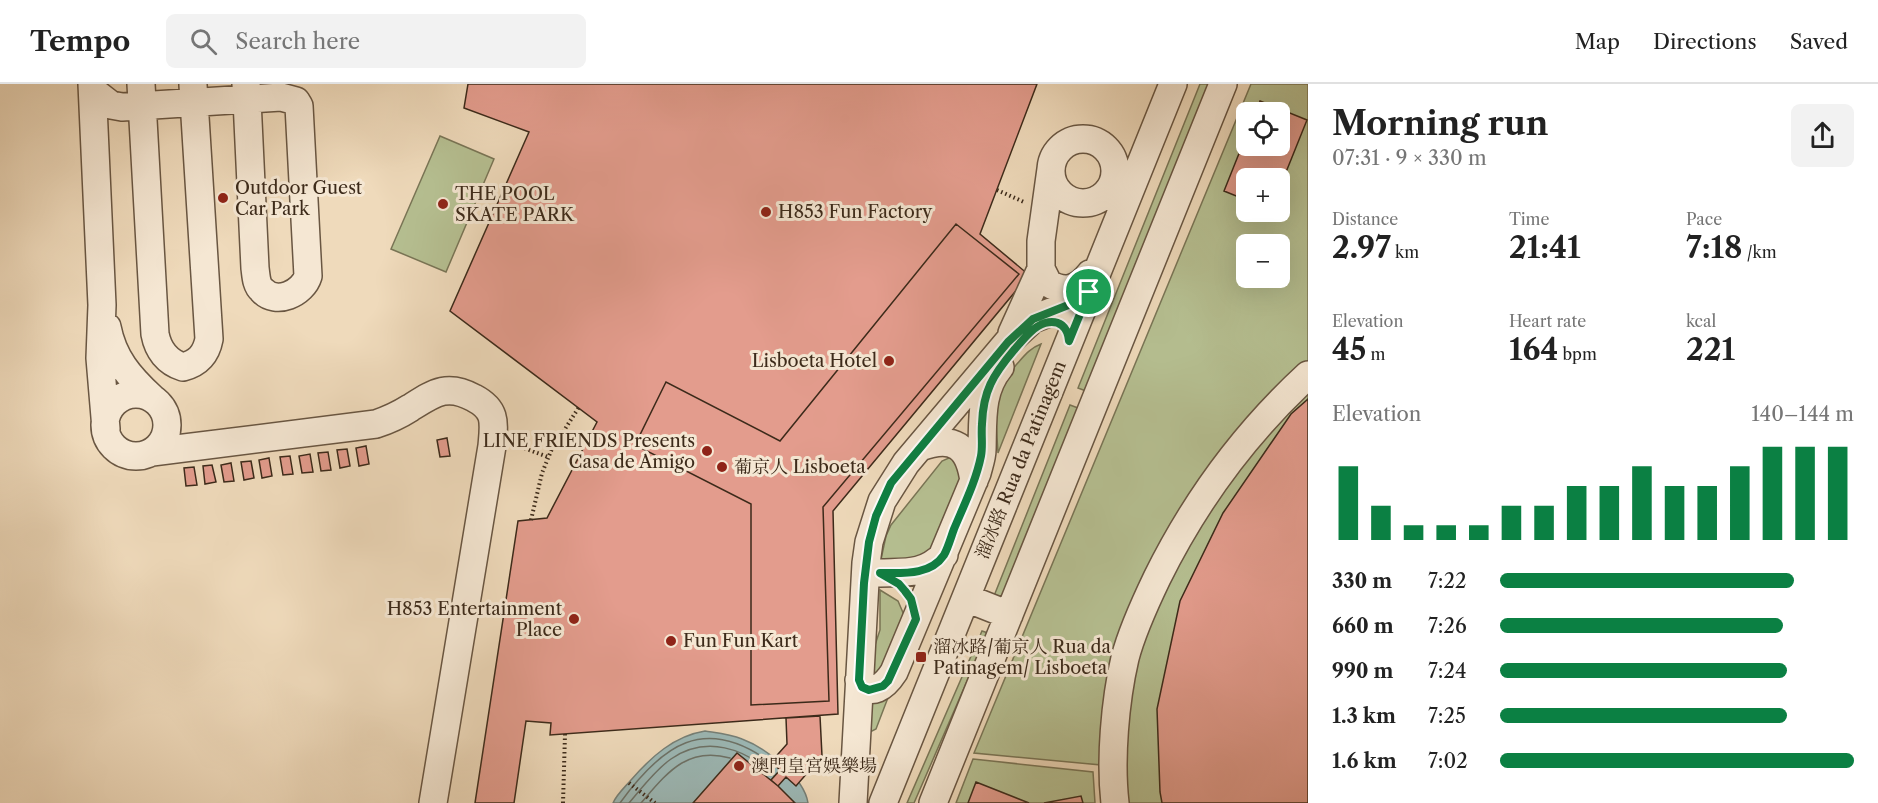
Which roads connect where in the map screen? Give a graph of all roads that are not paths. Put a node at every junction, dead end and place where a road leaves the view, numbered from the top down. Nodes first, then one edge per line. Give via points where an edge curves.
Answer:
1 (1223, 84) edge
2 (93, 87) edge
3 (1167, 89) edge
4 (289, 91) edge
5 (247, 92) edge
6 (193, 93) edge
7 (135, 99) edge
8 (96, 130) junction
9 (1051, 169) junction
10 (1083, 203) junction
11 (1102, 261) junction
12 (1041, 269) junction
13 (1089, 292) junction
14 (102, 305) junction
15 (1069, 341) junction
16 (1008, 342) junction
17 (1308, 375) edge
18 (157, 403) junction
19 (106, 429) junction
20 (254, 440) junction
21 (920, 447) junction
22 (152, 452) junction
23 (974, 481) junction
24 (944, 555) junction
25 (966, 598) junction
26 (1009, 615) junction
27 (916, 619) junction
28 (859, 680) junction
29 (434, 803) edge
30 (854, 803) edge
31 (883, 803) edge
32 (933, 803) edge
33 (1115, 803) edge

1 - 26 street
2 - 7 street via 111,105
2 - 8 street
3 - 11 street, 溜冰路 Rua da Patinagem
4 - 5 street
4 - 5 street via 299,106 308,276 297,293 281,297 268,295 257,281
5 - 6 street
6 - 7 street
6 - 7 street via 209,339 198,362 183,367 160,351 155,334
7 - 8 street via 105,115
8 - 14 street
9 - 10 street via 1057,189
9 - 10 street via 1053,159 1066,144 1086,139 1105,147 1112,156 1115,177 1104,195
9 - 12 street
10 - 12 street via 1060,221
11 - 12 street via 1085,280 1065,291 1048,284
11 - 13 street, 溜冰路 Rua da Patinagem
12 - 16 street
13 - 15 street, 溜冰路 Rua da Patinagem
13 - 16 street via 1076,302 1033,319
14 - 18 street via 119,363
14 - 19 street via 100,358
15 - 23 street via 1061,324 1042,324 996,371 984,403 982,452
15 - 25 street, 溜冰路 Rua da Patinagem
16 - 21 street
17 - 33 street via 1275,405 1212,482 1145,603 1125,658 1114,756
18 - 19 street via 133,394 116,402 106,419
18 - 20 street via 198,431 221,438
18 - 22 street via 167,419 166,432
19 - 22 street via 108,438 123,453 132,456
20 - 22 street
20 - 29 street via 376,424 444,390 456,390 484,403 494,421
21 - 23 street via 939,441 956,445 968,457
21 - 28 street via 891,483 876,516 866,563
23 - 24 street
24 - 27 street
24 - 27 street via 925,569 880,573 905,591
25 - 26 street
25 - 31 street, 溜冰路 Rua da Patinagem
26 - 32 street
27 - 28 street via 888,681 869,690
28 - 30 street

